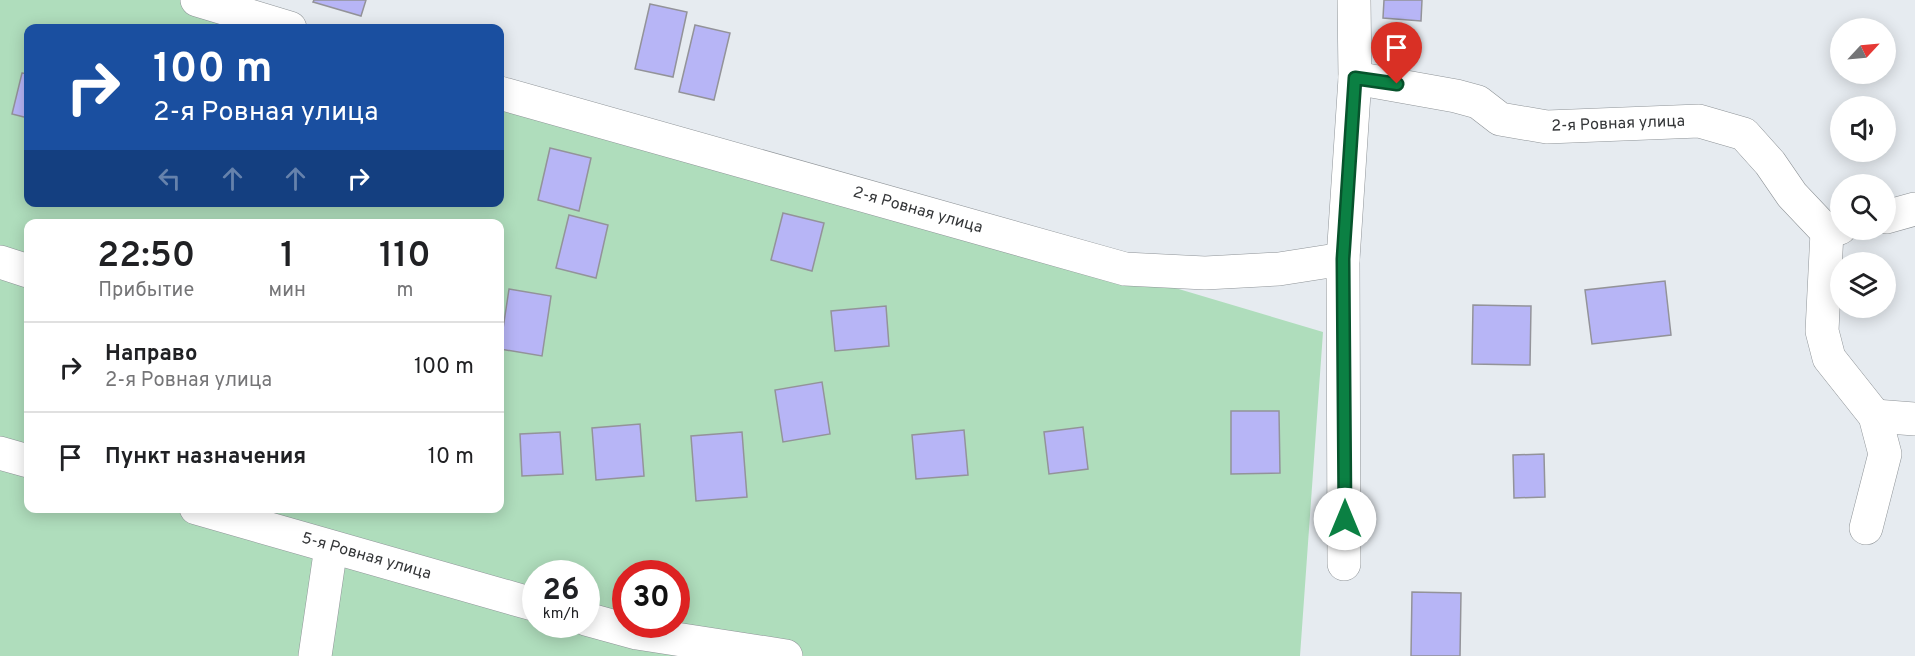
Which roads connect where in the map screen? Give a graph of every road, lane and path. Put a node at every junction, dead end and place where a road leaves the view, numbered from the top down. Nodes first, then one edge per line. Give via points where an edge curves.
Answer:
1 (197, 0) edge
2 (1354, 0) edge
3 (277, 24) edge
4 (1355, 78) junction
5 (504, 94) edge
6 (1915, 209) edge
7 (1896, 214) edge
8 (1830, 227) edge
9 (1833, 240) edge
10 (1343, 259) junction
11 (0, 262) edge
12 (24, 270) edge
13 (1875, 416) junction
14 (1915, 419) edge
15 (0, 453) edge
16 (24, 460) edge
17 (213, 513) edge
18 (1866, 528) dead end
19 (331, 547) junction
20 (1344, 564) dead end
21 (522, 600) edge
22 (600, 623) edge
23 (315, 656) edge
24 (786, 656) edge

1 - 3 street
2 - 4 street
4 - 8 street, 2-я Ровная улица via 1456,96 1478,102 1500,119 1530,125 1699,121 1744,134 1792,195
4 - 10 street
5 - 10 street, 2-я Ровная улица via 1125,269 1205,273
6 - 7 street
9 - 13 street via 1822,332 1829,358
10 - 20 street
11 - 12 street
13 - 14 street
13 - 18 street via 1885,454
15 - 16 street
17 - 19 street, 5-я Ровная улица
19 - 21 street, 5-я Ровная улица
19 - 23 street
22 - 24 street via 637,633

